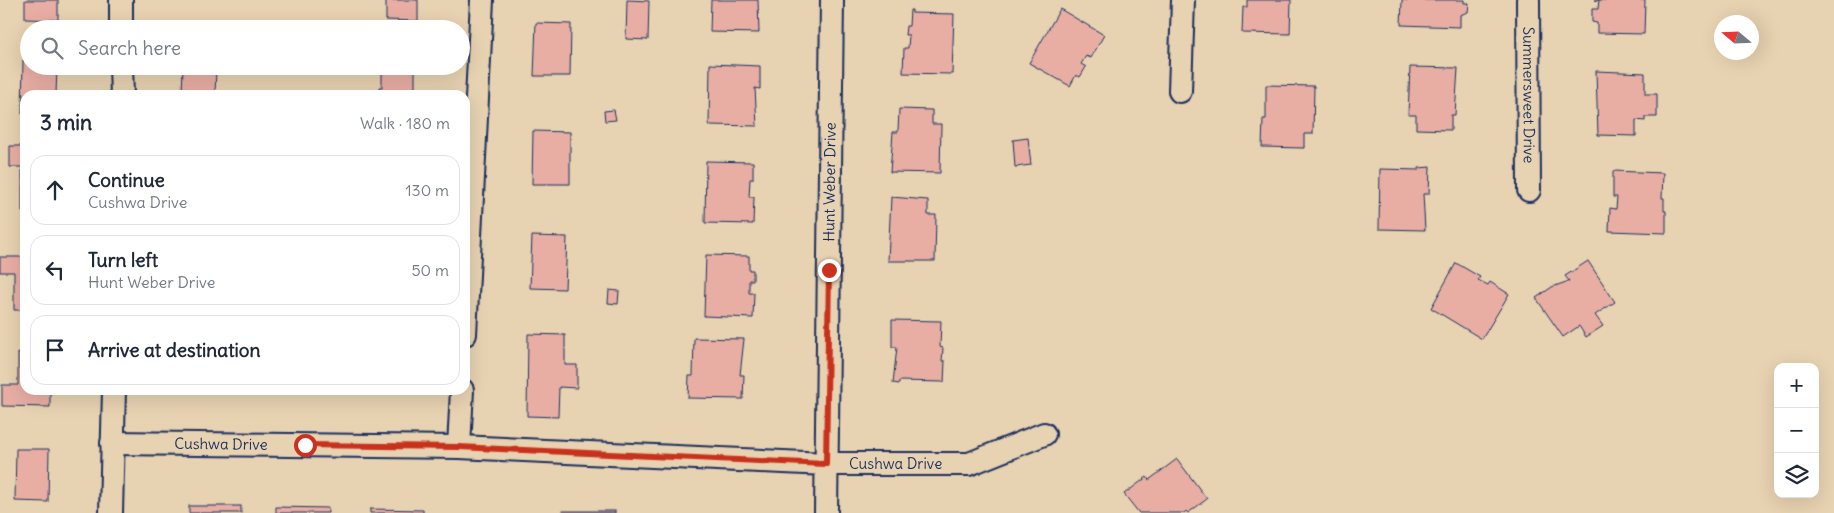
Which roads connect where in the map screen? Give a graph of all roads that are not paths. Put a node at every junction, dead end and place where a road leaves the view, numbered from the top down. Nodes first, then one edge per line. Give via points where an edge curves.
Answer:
1 (121, 0) edge
2 (482, 0) edge
3 (832, 0) edge
4 (1182, 0) edge
5 (1528, 0) edge
6 (121, 20) edge
7 (121, 75) edge
8 (122, 90) edge
9 (1180, 92) dead end
10 (1528, 190) dead end
11 (470, 236) edge
12 (114, 395) edge
13 (462, 395) edge
14 (1044, 434) dead end
15 (112, 443) junction
16 (459, 447) junction
17 (826, 464) junction
18 (111, 513) edge
19 (826, 513) edge

1 - 6 street
2 - 11 street
3 - 17 street, Hunt Weber Drive
4 - 9 street
5 - 10 street, Summersweet Drive
7 - 8 street
12 - 15 street
13 - 16 street
14 - 17 street, Cushwa Drive via 969,464
15 - 16 street, Cushwa Drive
15 - 18 street
16 - 17 street, Cushwa Drive
17 - 19 street, Hunt Weber Drive

